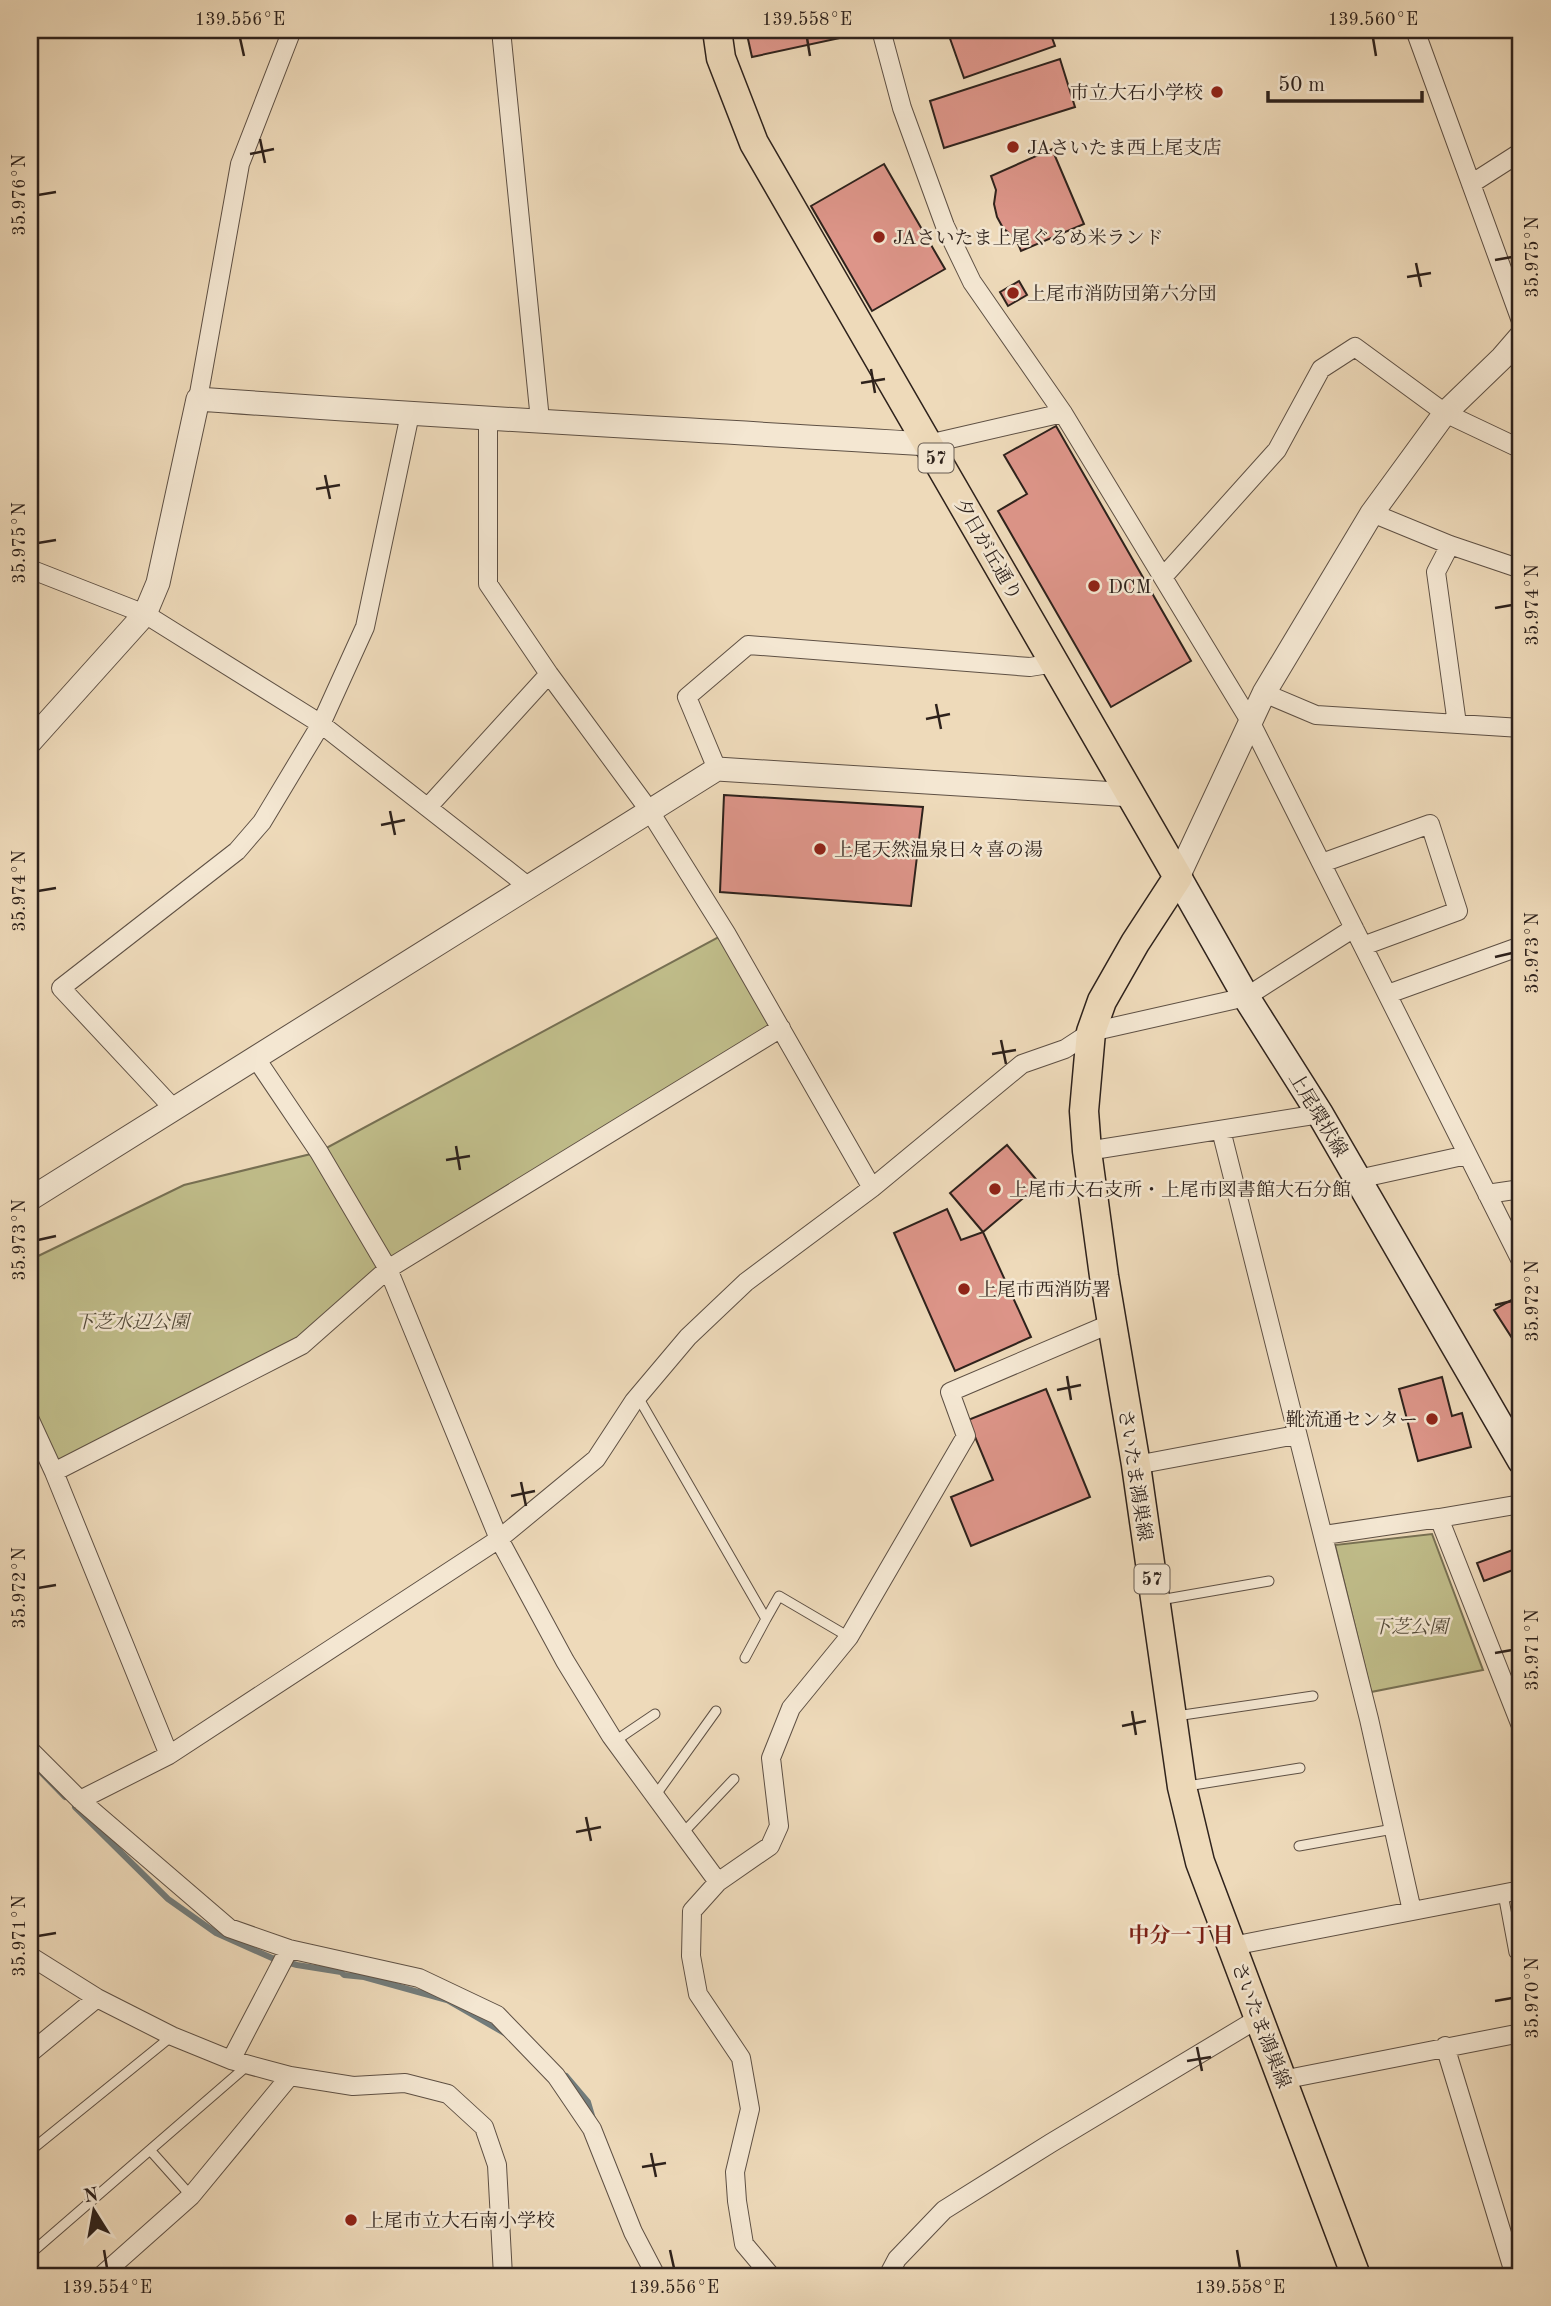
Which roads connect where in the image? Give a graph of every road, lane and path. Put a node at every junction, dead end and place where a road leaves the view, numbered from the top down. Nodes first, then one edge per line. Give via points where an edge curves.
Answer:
1 (292, 30) edge
2 (501, 30) edge
3 (717, 30) edge
4 (881, 30) edge
5 (1415, 30) edge
6 (1521, 152) edge
7 (1471, 184) junction
8 (1521, 321) edge
9 (1521, 336) edge
10 (198, 399) junction
11 (1063, 413) junction
12 (1445, 413) junction
13 (410, 414) junction
14 (488, 417) junction
15 (540, 420) junction
16 (928, 444) junction
17 (1521, 449) edge
18 (1372, 513) junction
19 (1450, 545) junction
20 (30, 569) edge
21 (1521, 569) edge
22 (1163, 577) junction
23 (145, 614) junction
24 (1055, 663) junction
25 (549, 674) junction
26 (1264, 693) junction
27 (1250, 721) junction
28 (321, 724) junction
29 (1457, 724) junction
30 (1521, 728) edge
31 (30, 743) edge
32 (717, 769) junction
33 (1133, 795) junction
34 (428, 807) junction
35 (649, 810) junction
36 (1322, 863) junction
37 (1178, 877) junction
38 (529, 887) junction
39 (1354, 928) junction
40 (1363, 946) junction
41 (1521, 946) edge
42 (1388, 994) junction
43 (1247, 997) junction
44 (781, 1028) junction
45 (1091, 1032) junction
46 (255, 1057) junction
47 (174, 1109) junction
48 (1320, 1114) junction
49 (1221, 1130) junction
50 (1087, 1151) junction
51 (1467, 1155) junction
52 (1358, 1179) junction
53 (872, 1188) junction
54 (1521, 1189) edge
55 (1487, 1194) junction
56 (30, 1199) edge
57 (1521, 1261) edge
58 (388, 1269) junction
59 (1112, 1323) junction
60 (638, 1397) junction
61 (30, 1420) edge
62 (1296, 1435) junction
63 (1521, 1461) edge
64 (1136, 1465) junction
65 (54, 1472) junction
66 (1521, 1504) edge
67 (1439, 1518) junction
68 (1324, 1535) junction
69 (499, 1539) junction
70 (1269, 1581) dead end
71 (1155, 1601) junction
72 (766, 1619) junction
73 (849, 1637) junction
74 (745, 1658) dead end
75 (1313, 1696) dead end
76 (716, 1711) dead end
77 (655, 1714) dead end
78 (1171, 1717) junction
79 (1521, 1726) edge
80 (615, 1741) junction
81 (30, 1751) edge
82 (169, 1755) junction
83 (1300, 1768) dead end
84 (734, 1779) dead end
85 (1182, 1787) junction
86 (655, 1796) junction
87 (80, 1800) junction
88 (1394, 1829) junction
89 (682, 1834) junction
90 (1299, 1846) dead end
91 (718, 1882) junction
92 (1521, 1890) edge
93 (1503, 1894) junction
94 (1412, 1911) junction
95 (1232, 1946) junction
96 (289, 1949) junction
97 (1514, 1953) dead end
98 (30, 1956) edge
99 (97, 1998) junction
100 (1259, 2018) junction
101 (1521, 2033) edge
102 (172, 2036) junction
103 (1445, 2046) junction
104 (30, 2053) edge
105 (240, 2063) junction
106 (290, 2076) junction
107 (1282, 2080) junction
108 (150, 2150) junction
109 (30, 2151) edge
110 (191, 2196) junction
111 (30, 2254) edge
112 (101, 2276) edge
113 (503, 2276) edge
114 (656, 2276) edge
115 (771, 2276) edge
116 (888, 2276) edge
117 (1356, 2276) edge
118 (1515, 2276) edge

1 - 10 street via 240,164
2 - 15 street
3 - 16 main road, 夕日が丘通り / 57 via 721,58 754,143
4 - 11 street via 902,108 945,226 972,282
5 - 7 street
6 - 7 street
7 - 8 street
9 - 12 street
10 - 13 street
10 - 23 street via 158,583
11 - 16 street
11 - 22 street
12 - 17 street
12 - 18 street
12 - 22 street via 1355,348 1321,369 1277,450
13 - 14 street
13 - 28 street via 365,627
14 - 15 street
14 - 25 street via 488,584
15 - 16 street
16 - 24 main road, 夕日が丘通り / 57
18 - 19 street
18 - 26 street
19 - 21 street
19 - 29 street via 1436,572
20 - 23 street
22 - 27 street
23 - 28 street
23 - 31 street
24 - 32 street via 1030,667 748,645 687,697
24 - 33 main road, 夕日が丘通り / 57
25 - 34 street
25 - 35 street
26 - 27 street
26 - 29 street via 1316,715
27 - 36 street
27 - 37 street
28 - 34 street
28 - 47 street via 262,822 237,851 61,988
29 - 30 street
32 - 33 street
32 - 35 street
33 - 37 main road, 夕日が丘通り / 57
34 - 38 street
35 - 38 street
35 - 44 street
36 - 39 street
36 - 40 street via 1430,824 1458,911
37 - 43 main road, 上尾環状線
37 - 45 main road, さいたま鴻巣線 / 57 via 1102,1001
38 - 46 street
39 - 40 street
39 - 43 street
40 - 42 street
41 - 42 street
42 - 51 street
43 - 45 street
43 - 48 main road, 上尾環状線
44 - 53 street
44 - 58 street
45 - 50 main road, さいたま鴻巣線 / 57 via 1084,1111
45 - 53 street via 1065,1049 1022,1063
46 - 47 street
46 - 58 street via 319,1152
47 - 56 street
48 - 49 street
48 - 52 main road, 上尾環状線
49 - 50 street
49 - 62 street
50 - 59 main road, さいたま鴻巣線 / 57
51 - 52 street
51 - 55 street
52 - 63 main road, 上尾環状線
53 - 60 street via 746,1282 688,1337
54 - 55 street
55 - 57 street
58 - 65 street via 302,1345
58 - 69 street
59 - 64 main road, さいたま鴻巣線 / 57
59 - 73 street via 950,1392 966,1436
60 - 69 street via 596,1459
60 - 72 lane
61 - 65 street
62 - 64 street
62 - 68 street
64 - 71 main road, さいたま鴻巣線 / 57
65 - 82 street
66 - 67 street
67 - 68 street
67 - 79 street
68 - 88 street
69 - 80 street via 565,1661
69 - 82 street
70 - 71 lane
71 - 78 main road, さいたま鴻巣線 / 57
72 - 73 lane via 779,1596
72 - 74 lane
73 - 91 street via 792,1708 771,1758 779,1826 770,1846
75 - 78 lane
76 - 86 lane
77 - 80 lane
78 - 85 main road, さいたま鴻巣線 / 57
80 - 86 street
81 - 87 street
82 - 87 street
83 - 85 lane
84 - 89 lane
85 - 95 main road, さいたま鴻巣線 / 57 via 1200,1862
86 - 89 street
87 - 96 street via 229,1928
88 - 90 lane
88 - 94 street
89 - 91 street
91 - 115 street via 692,1911 691,1956 698,1994 741,2058 750,2109 735,2172 737,2201 744,2244
92 - 93 street
93 - 94 street
93 - 97 lane
94 - 95 street
95 - 100 main road, さいたま鴻巣線 / 57
96 - 105 street
96 - 114 street via 419,1978 497,2015 556,2076 592,2129 633,2232
98 - 99 street
99 - 102 street
99 - 104 street
100 - 107 main road, さいたま鴻巣線 / 57
100 - 116 street via 944,2210 897,2259
101 - 103 street
102 - 105 street
102 - 109 lane
103 - 107 street
103 - 118 street
105 - 106 street
105 - 108 lane
106 - 110 street
106 - 113 street via 352,2086 416,2085 448,2094 484,2126 497,2165
107 - 117 main road, さいたま鴻巣線 / 57
108 - 110 lane
108 - 111 lane
110 - 112 street

